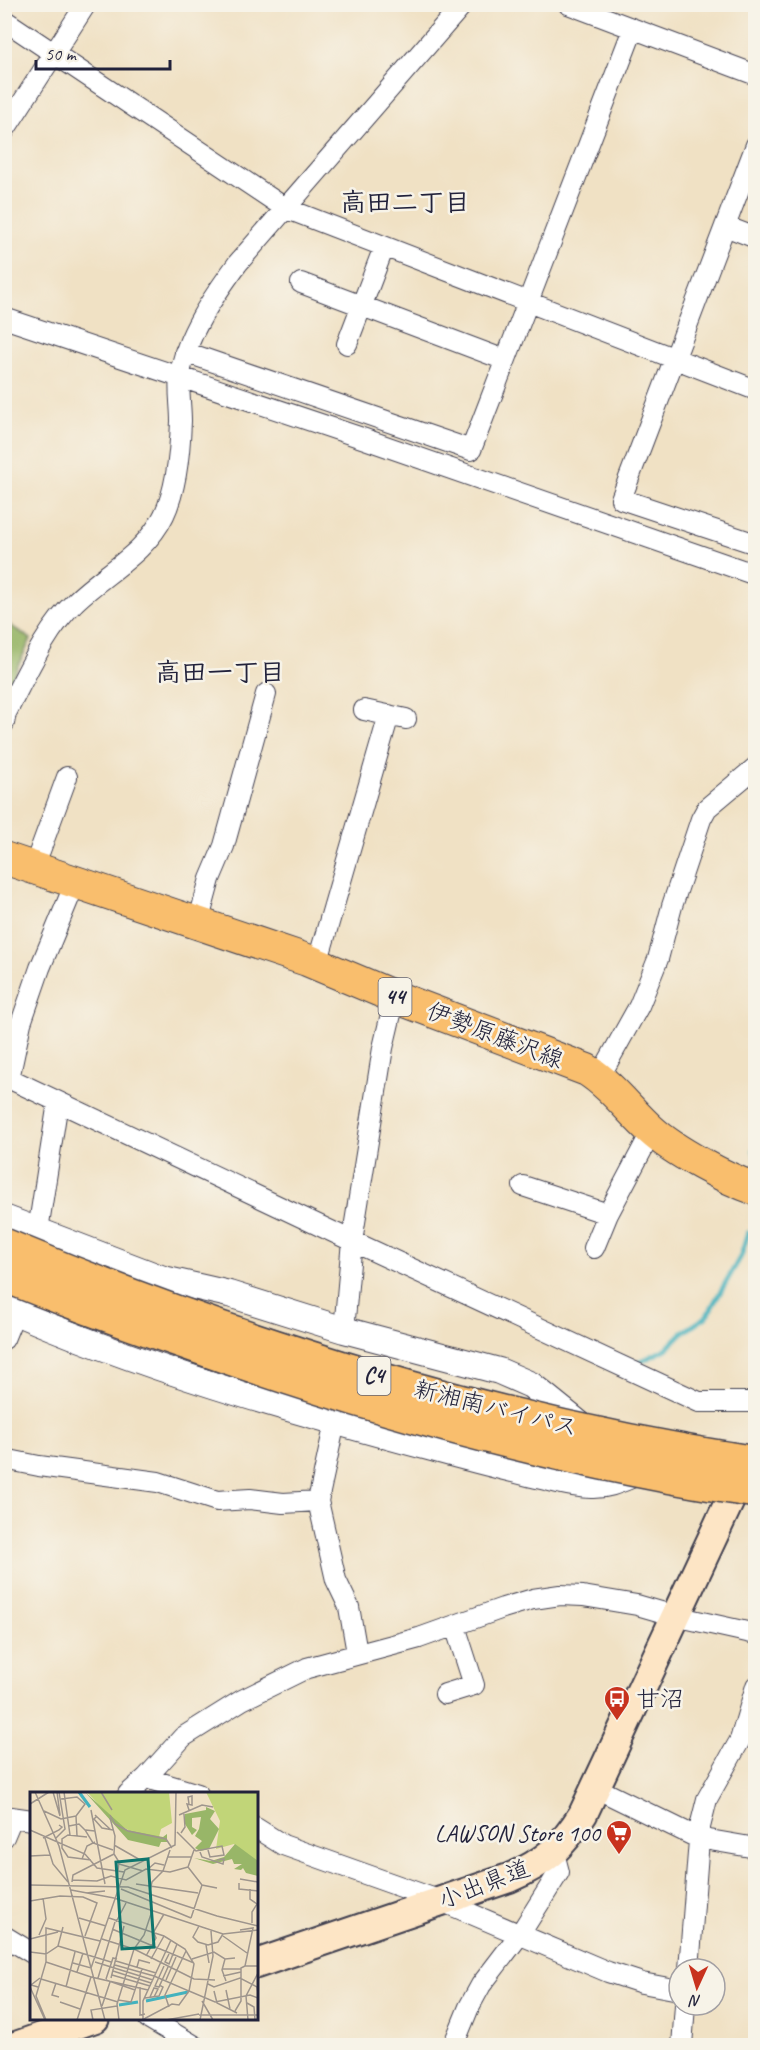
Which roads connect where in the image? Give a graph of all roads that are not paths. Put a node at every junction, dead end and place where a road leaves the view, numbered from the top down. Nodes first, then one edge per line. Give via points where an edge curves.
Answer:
1 (86, 4) edge
2 (463, 4) edge
3 (568, 4) edge
4 (4, 20) edge
5 (633, 29) junction
6 (55, 54) junction
7 (756, 75) edge
8 (4, 131) edge
9 (756, 145) edge
10 (285, 208) junction
11 (725, 226) junction
12 (756, 238) edge
13 (384, 247) junction
14 (301, 283) dead end
15 (528, 302) junction
16 (361, 306) junction
17 (8, 323) edge
18 (347, 344) dead end
19 (185, 352) junction
20 (674, 358) junction
21 (505, 360) junction
22 (180, 376) junction
23 (756, 390) edge
24 (756, 544) edge
25 (756, 575) edge
26 (266, 694) dead end
27 (364, 710) dead end
28 (4, 723) edge
29 (756, 767) edge
30 (68, 777) dead end
31 (4, 858) edge
32 (34, 867) junction
33 (76, 881) junction
34 (198, 923) junction
35 (317, 964) junction
36 (395, 998) junction
37 (7, 1077) edge
38 (599, 1078) junction
39 (58, 1102) junction
40 (652, 1131) junction
41 (522, 1186) dead end
42 (756, 1189) edge
43 (608, 1214) junction
44 (4, 1218) edge
45 (39, 1232) junction
46 (352, 1241) junction
47 (4, 1245) edge
48 (594, 1248) dead end
49 (4, 1275) edge
50 (11, 1310) edge
51 (344, 1330) junction
52 (4, 1339) edge
53 (756, 1402) edge
54 (335, 1422) junction
55 (4, 1459) edge
56 (752, 1471) edge
57 (318, 1501) junction
58 (675, 1616) junction
59 (455, 1626) junction
60 (756, 1634) edge
61 (357, 1653) junction
62 (756, 1686) edge
63 (445, 1694) dead end
64 (146, 1778) junction
65 (596, 1788) junction
66 (130, 1792) edge
67 (194, 1792) edge
68 (16, 1818) edge
69 (258, 1829) edge
70 (4, 1837) edge
71 (698, 1838) junction
72 (756, 1848) edge
73 (554, 1853) junction
74 (441, 1901) junction
75 (520, 1934) junction
76 (4, 1936) edge
77 (30, 1952) edge
78 (689, 1957) edge
79 (258, 1963) edge
80 (667, 1988) edge
81 (684, 2017) edge
82 (91, 2020) edge
83 (150, 2020) edge
84 (16, 2046) edge
85 (195, 2046) edge
86 (453, 2046) edge
87 (682, 2046) edge

1 - 6 street
2 - 10 street
3 - 5 street
4 - 6 street
5 - 7 street
5 - 15 street
6 - 8 street
6 - 10 street
9 - 11 street
10 - 13 street
10 - 19 street via 238,262
11 - 12 street
11 - 20 street
13 - 15 street
13 - 16 street
14 - 16 street
15 - 20 street
15 - 21 street
16 - 18 street
16 - 21 street
17 - 22 street
19 - 21 street via 471,450
19 - 22 street
20 - 23 street
20 - 24 street via 621,499
22 - 25 street
22 - 28 street via 181,424 175,478 164,515 156,529 123,563 75,601 48,636
26 - 34 street via 224,846
27 - 35 street via 397,717
29 - 38 street via 707,808 701,819 658,959 639,1006
30 - 32 street
31 - 32 main road, 伊勢原藤沢線 / 44
32 - 33 main road, 伊勢原藤沢線 / 44
33 - 34 main road, 伊勢原藤沢線 / 44
33 - 37 street via 40,968
34 - 35 main road, 伊勢原藤沢線 / 44
35 - 36 main road, 伊勢原藤沢線 / 44
36 - 38 main road, 伊勢原藤沢線 / 44 via 587,1070
36 - 46 street via 383,1048
37 - 39 street
38 - 40 main road, 伊勢原藤沢線 / 44
39 - 45 street
39 - 46 street
40 - 42 main road, 伊勢原藤沢線 / 44 via 735,1182
40 - 43 street
41 - 43 street
43 - 48 street
44 - 45 street
45 - 50 street
45 - 51 street via 163,1279 229,1294
46 - 51 street
46 - 53 street via 699,1402
47 - 56 highway, 新湘南バイパス / C4, bridge via 115,1290 371,1375
49 - 56 highway, 新湘南バイパス / C4, bridge via 266,1372 416,1417 596,1462
50 - 52 street
50 - 54 street via 147,1363
51 - 56 street via 499,1371 531,1385 584,1427 620,1443
54 - 56 street via 592,1485 612,1484 652,1468
54 - 57 street
55 - 57 street via 158,1482 217,1501
56 - 58 main road, 小出県道
57 - 61 street via 336,1580 349,1607
58 - 59 street via 637,1605 561,1595 533,1599
58 - 60 street
58 - 65 main road, 小出県道
59 - 61 street
59 - 63 street via 474,1685
61 - 64 street via 307,1668 242,1700 183,1737
62 - 71 street via 740,1740 707,1800
64 - 66 street
64 - 67 street
65 - 71 street
65 - 73 main road, 小出県道 via 584,1814
68 - 70 street
69 - 74 street via 283,1845
71 - 72 street
71 - 78 street
73 - 74 main road, 小出県道 via 509,1878
73 - 75 street via 559,1872
74 - 75 street
74 - 79 main road, 小出県道
75 - 80 street via 608,1972
75 - 86 street via 481,1986
76 - 77 street
81 - 87 street
82 - 84 main road
83 - 85 street

